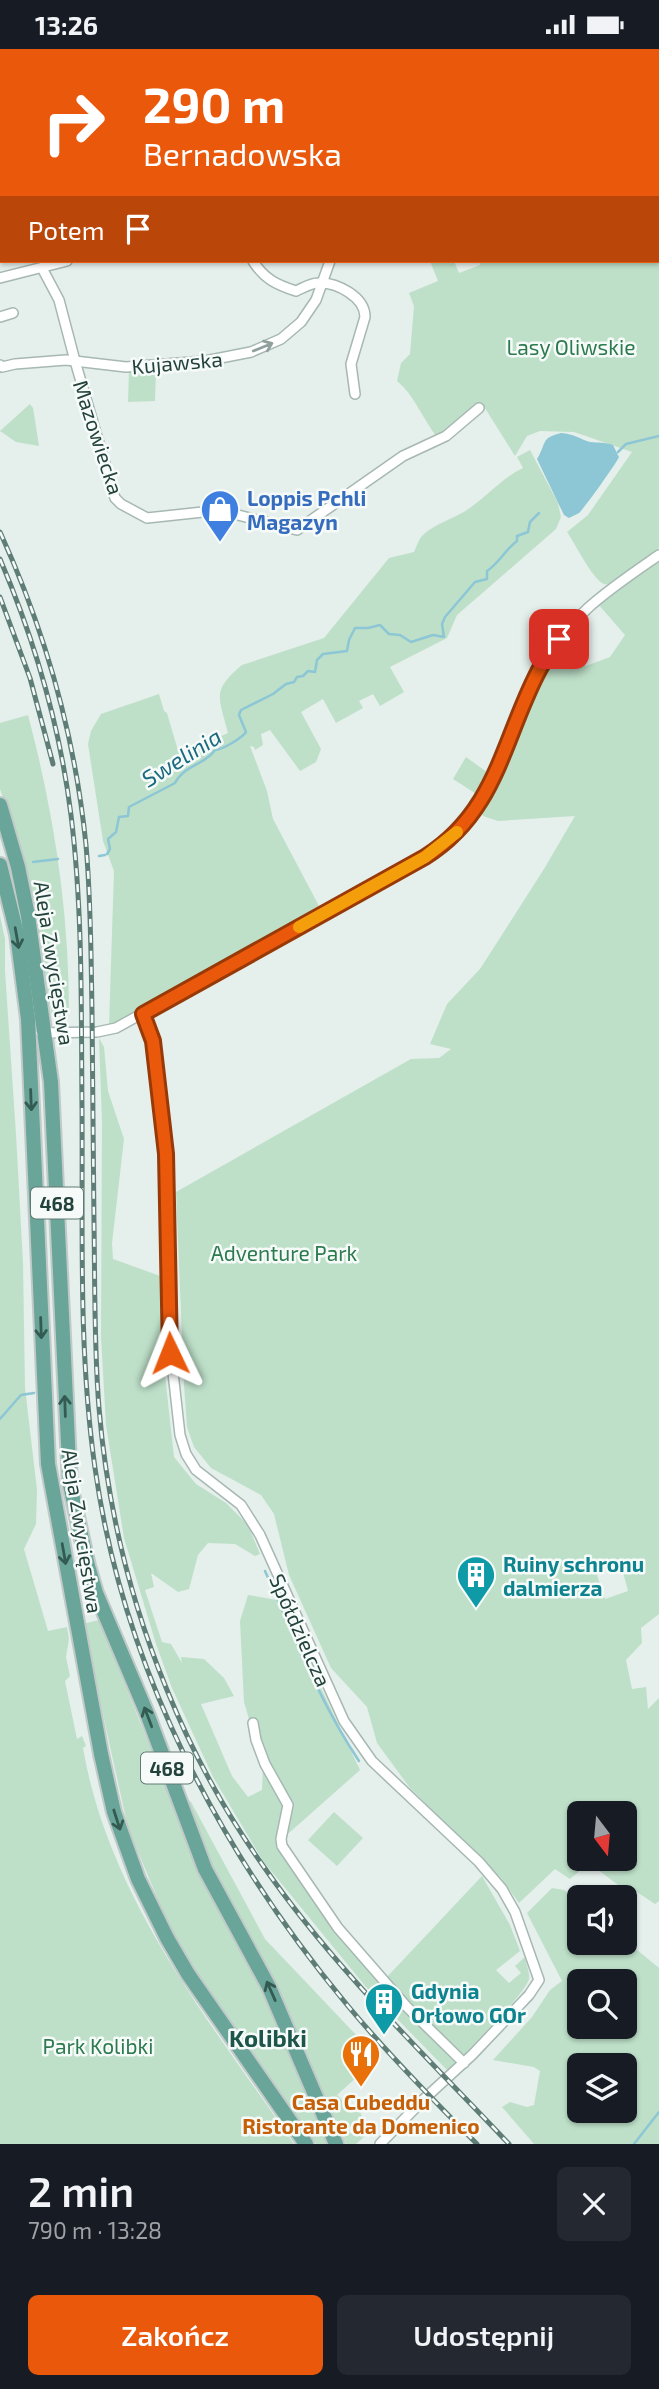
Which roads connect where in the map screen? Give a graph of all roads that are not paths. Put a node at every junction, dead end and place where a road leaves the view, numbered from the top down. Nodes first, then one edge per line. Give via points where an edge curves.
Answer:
1 (60, 263) edge
2 (255, 263) edge
3 (330, 263) edge
4 (41, 268) junction
5 (0, 278) edge
6 (322, 284) junction
7 (13, 313) dead end
8 (0, 317) edge
9 (75, 361) junction
10 (0, 365) edge
11 (355, 394) dead end
12 (479, 408) dead end
13 (659, 555) edge
14 (0, 805) edge
15 (1, 868) edge
16 (143, 1014) junction
17 (28, 1032) junction
18 (45, 1033) junction
19 (253, 1723) dead end
20 (464, 2063) junction
21 (306, 2144) edge
22 (336, 2144) edge
23 (380, 2144) edge

1 - 4 street
2 - 6 street via 269,281 296,291
3 - 6 street, Kujawska
4 - 5 street
4 - 9 street, Mazowiecka via 59,300
9 -> 6 street, Kujawska via 126,367 251,352 290,333 311,310
6 - 11 street via 355,296 365,309 351,364
7 - 8 street
9 - 10 street, Kujawska
9 - 12 street, Mazowiecka via 115,498 147,518 226,512 297,530 404,456 446,436
13 - 16 street via 602,594 566,629 537,674 489,786 453,836 425,857
14 - 18 main road, Aleja Zwycięstwa / 468 via 28,916
15 -> 17 main road, Aleja Zwycięstwa / 468 via 17,934
16 - 18 street via 108,1031
16 - 20 street, Spółdzielcza via 153,1041 166,1154 169,1337 176,1411 186,1454 196,1470 241,1505 252,1520 351,1734 372,1761 502,1889 536,1967 536,1987
17 - 18 street
17 -> 21 main road, Aleja Zwycięstwa / 468 via 48,1464 114,1811 138,1879 167,1938
22 -> 18 main road, Aleja Zwycięstwa / 468 via 269,1987 205,1869 88,1566 69,1485 53,1106
19 - 20 street via 265,1764 288,1805 282,1846 338,1928
20 - 23 street, Spółdzielcza

